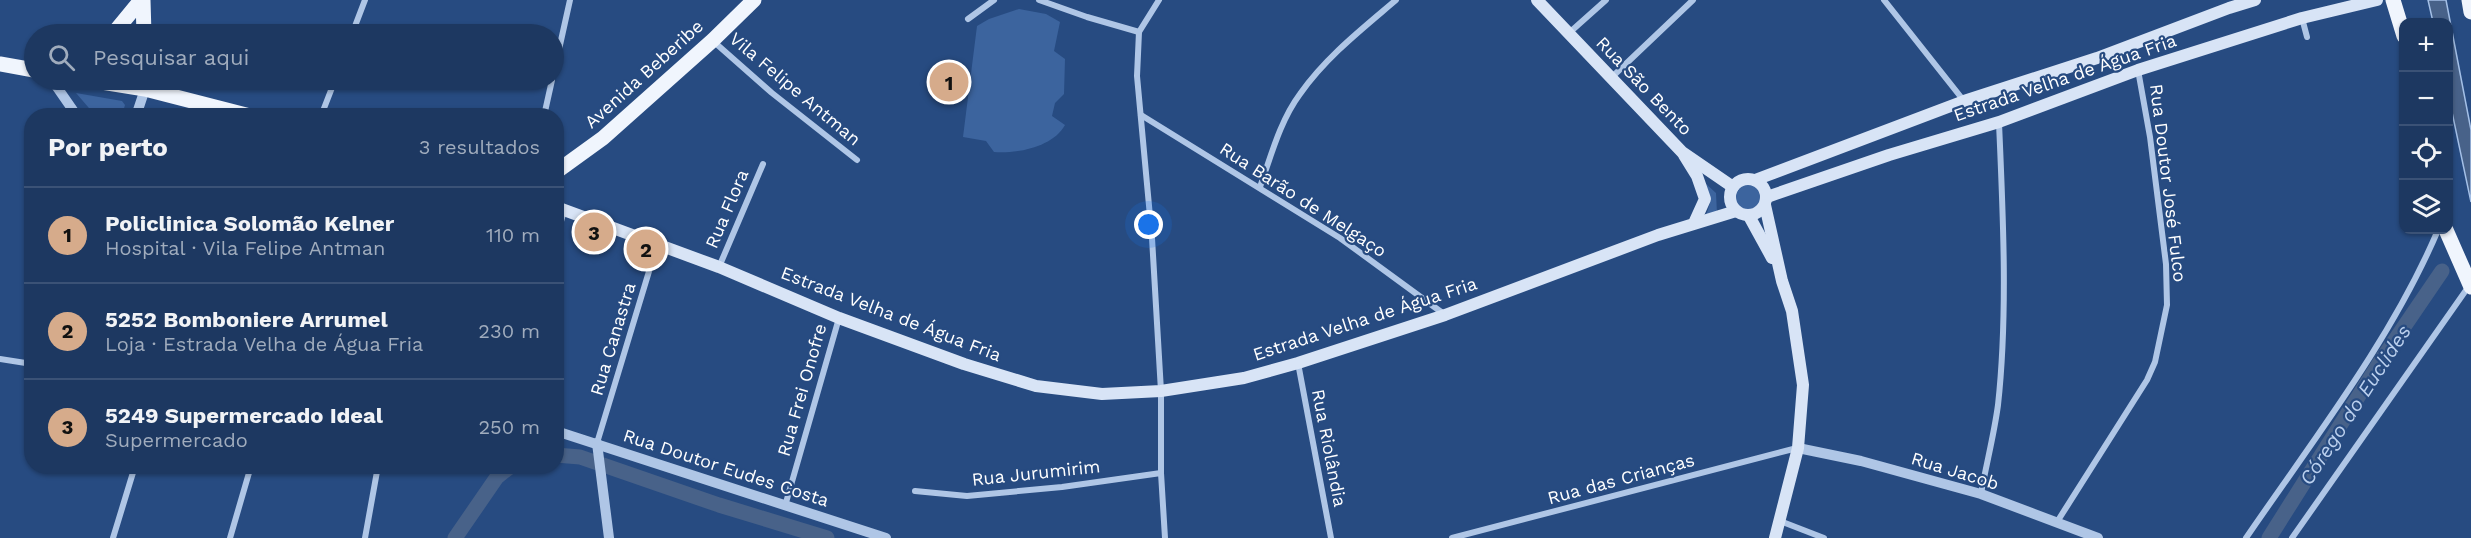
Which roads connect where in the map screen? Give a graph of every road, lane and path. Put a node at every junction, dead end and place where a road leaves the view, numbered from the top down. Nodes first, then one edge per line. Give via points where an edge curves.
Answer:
1 (142, 0) edge
2 (365, 0) edge
3 (570, 0) edge
4 (754, 0) edge
5 (994, 0) edge
6 (1039, 0) edge
7 (1160, 0) edge
8 (1396, 0) edge
9 (1537, 0) edge
10 (1606, 0) edge
11 (1693, 0) edge
12 (1884, 0) edge
13 (2255, 0) edge
14 (2377, 0) edge
15 (2393, 0) edge
16 (2469, 0) edge
17 (2225, 4) edge
18 (2471, 12) edge
19 (2302, 18) junction
20 (968, 19) dead end
21 (2399, 22) edge
22 (122, 24) edge
23 (143, 24) edge
24 (356, 24) edge
25 (564, 27) edge
26 (1139, 32) junction
27 (1569, 34) junction
28 (2307, 37) dead end
29 (713, 40) junction
30 (0, 64) edge
31 (24, 68) edge
32 (2138, 70) junction
33 (1612, 77) junction
34 (59, 90) edge
35 (143, 90) edge
36 (165, 90) edge
37 (331, 90) edge
38 (550, 90) edge
39 (1964, 101) junction
40 (71, 108) edge
41 (138, 108) edge
42 (223, 108) edge
43 (324, 108) edge
44 (546, 108) edge
45 (1141, 115) junction
46 (1999, 122) junction
47 (1682, 152) junction
48 (857, 160) dead end
49 (763, 164) dead end
50 (564, 166) edge
51 (1755, 180) junction
52 (1733, 187) junction
53 (1260, 188) junction
54 (1766, 201) junction
55 (564, 210) edge
56 (1736, 211) junction
57 (1749, 216) junction
58 (1695, 221) junction
59 (2436, 234) edge
60 (2448, 234) edge
61 (657, 245) junction
62 (719, 267) junction
63 (1782, 281) junction
64 (2470, 286) edge
65 (1445, 315) junction
66 (839, 318) junction
67 (0, 359) edge
68 (24, 363) edge
69 (1298, 363) junction
70 (1161, 391) junction
71 (564, 433) edge
72 (598, 448) junction
73 (1798, 448) junction
74 (1161, 473) junction
75 (133, 474) edge
76 (249, 474) edge
77 (377, 474) edge
78 (915, 492) dead end
79 (1981, 494) junction
80 (785, 506) junction
81 (1780, 522) junction
82 (2057, 522) junction
83 (113, 538) edge
84 (230, 538) edge
85 (365, 538) edge
86 (609, 538) edge
87 (886, 538) edge
88 (1165, 538) edge
89 (1331, 538) edge
90 (1452, 538) edge
91 (1775, 538) edge
92 (1824, 538) edge
93 (2098, 538) edge
94 (2246, 538) edge
95 (2292, 538) edge

1 - 22 main road
1 - 23 main road
2 - 24 street
3 - 25 street
4 - 29 main road, Avenida Beberibe
5 - 20 street
6 - 26 street
7 - 26 street
8 - 53 street via 1346,44 1299,95 1279,132
9 - 27 main road, Rua São Bento
10 - 27 street
11 - 33 street
12 - 39 street
13 - 17 main road, Estrada Velha de Água Fria
14 - 19 main road, Estrada Velha de Água Fria
15 - 21 main road
16 - 18 main road
17 - 39 main road, Estrada Velha de Água Fria via 2097,58
19 - 28 street
19 - 32 main road, Estrada Velha de Água Fria
26 - 45 street via 1137,76
27 - 33 main road, Rua São Bento
29 - 48 street, Vila Felipe Antman
29 - 50 main road, Avenida Beberibe via 603,138
30 - 31 main road
32 - 46 main road, Estrada Velha de Água Fria
32 - 82 street, Rua Doutor José Fulco via 2166,264 2167,305 2155,362 2147,380
33 - 47 main road, Rua São Bento
34 - 40 street
35 - 41 street
36 - 42 main road
37 - 43 street
38 - 44 street
39 - 51 main road, Estrada Velha de Água Fria
45 - 53 street, Rua Barão de Melgaço
45 - 70 street
46 - 54 main road, Estrada Velha de Água Fria via 1889,155
46 - 79 street via 2001,376
47 - 52 main road, Rua São Bento
47 - 58 main road via 1705,199
49 - 62 street, Rua Flora
51 - 52 main road via 1739,181
51 - 54 main road via 1763,187
52 - 56 main road via 1730,195
53 - 65 street, Rua Barão de Melgaço via 1340,238
54 - 57 main road via 1759,213
54 - 63 main road
55 - 61 main road, Estrada Velha de Água Fria
56 - 57 main road
56 - 58 main road, Estrada Velha de Água Fria
57 - 63 main road
58 - 65 main road, Estrada Velha de Água Fria
59 - 94 street via 2420,272 2385,333
60 - 64 main road
61 - 62 main road, Estrada Velha de Água Fria
61 - 72 street, Rua Canastra
62 - 66 main road, Estrada Velha de Água Fria
63 - 73 main road via 1792,311 1803,385
64 - 95 street
65 - 69 main road, Estrada Velha de Água Fria
66 - 70 main road, Estrada Velha de Água Fria via 1036,386 1102,394
66 - 80 street, Rua Frei Onofre
67 - 68 street
69 - 70 main road, Estrada Velha de Água Fria via 1244,378
69 - 89 street, Rua Riolândia
70 - 74 street
71 - 72 street, Rua Doutor Eudes Costa
72 - 80 street, Rua Doutor Eudes Costa
72 - 86 street
73 - 79 street, Rua Jacob
73 - 81 main road
73 - 90 street, Rua das Crianças
74 - 78 street, Rua Jurumirim via 967,496
74 - 88 street
75 - 83 street
76 - 84 street
77 - 85 street
79 - 82 street, Rua Jacob
80 - 87 street, Rua Doutor Eudes Costa
81 - 91 main road
81 - 92 street
82 - 93 street, Rua Jacob

